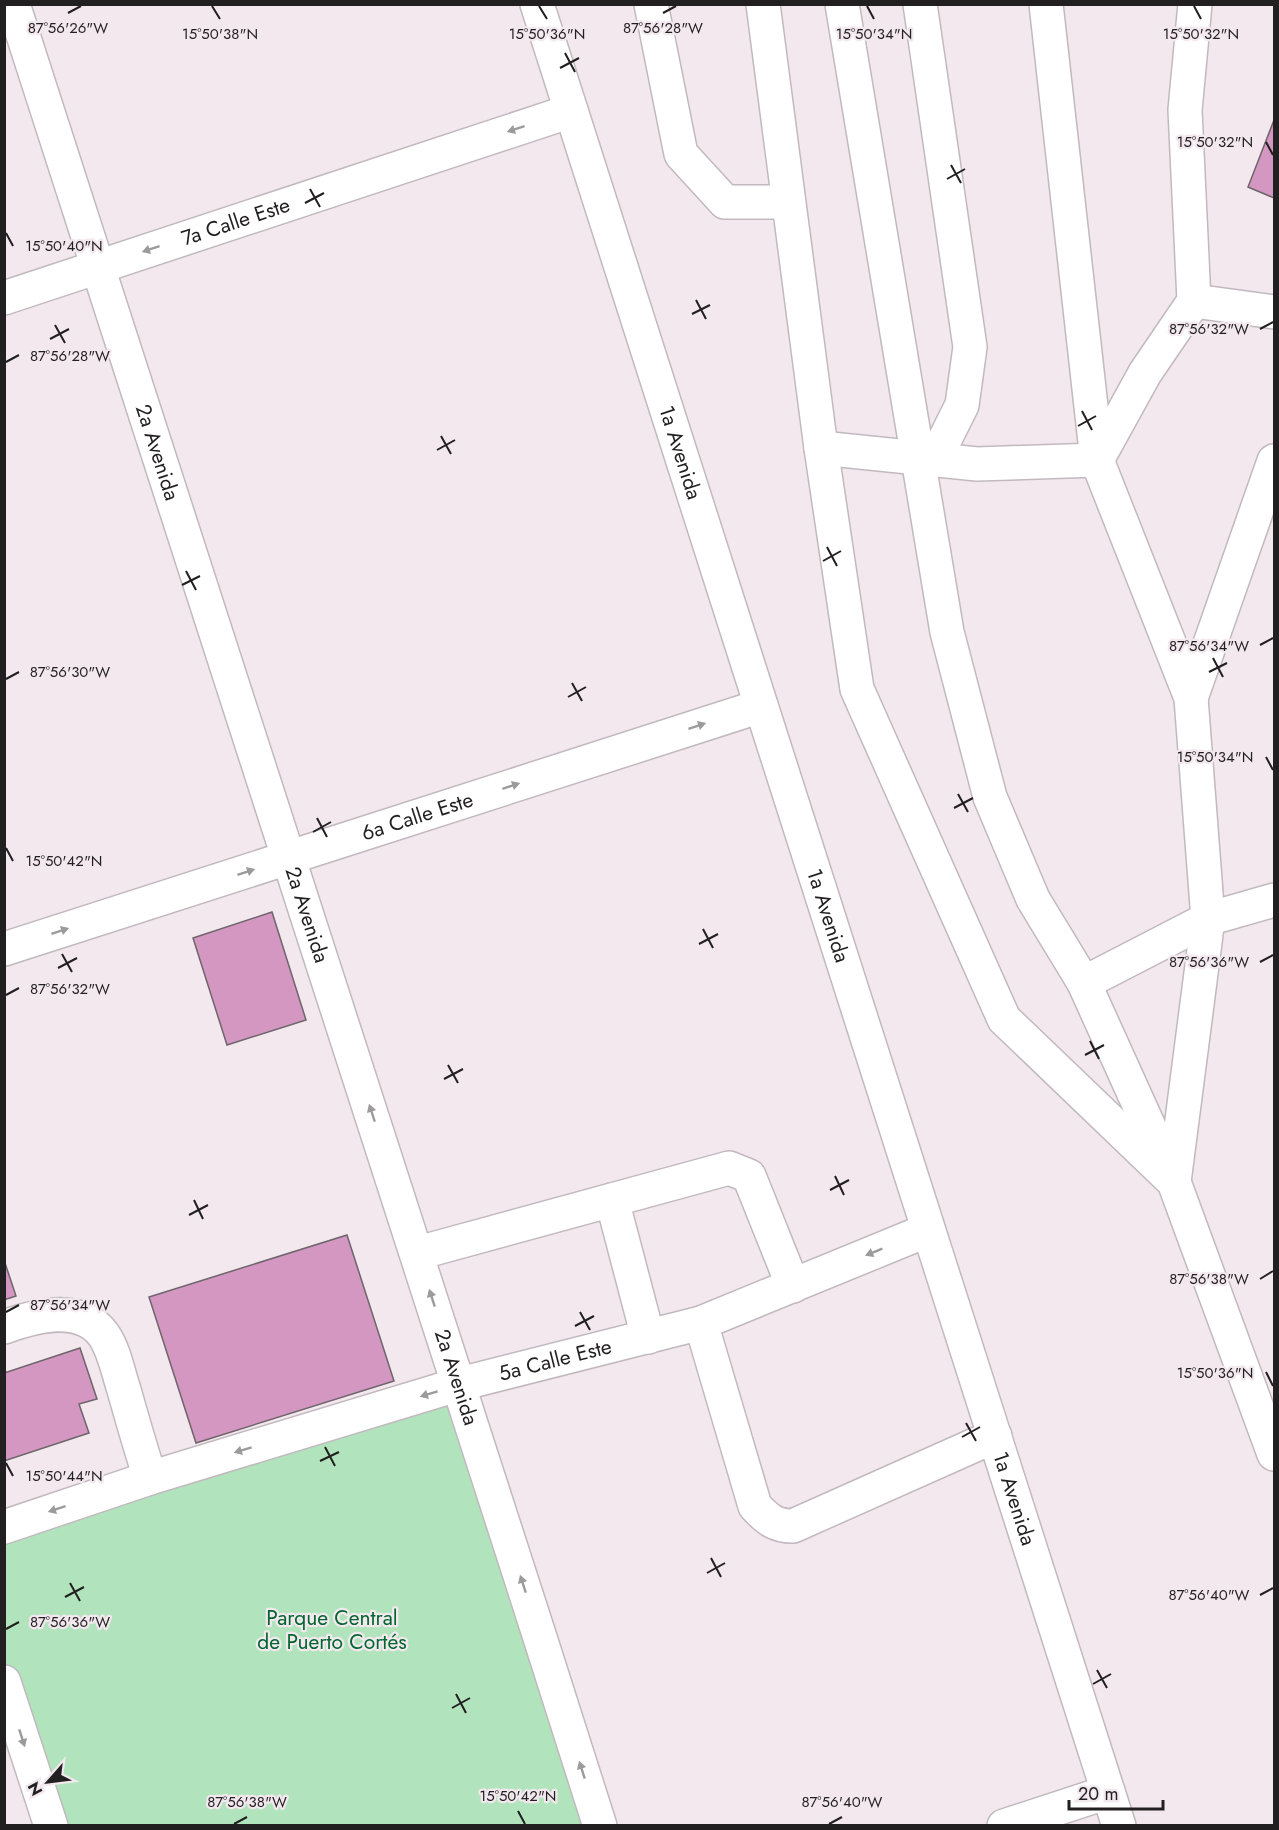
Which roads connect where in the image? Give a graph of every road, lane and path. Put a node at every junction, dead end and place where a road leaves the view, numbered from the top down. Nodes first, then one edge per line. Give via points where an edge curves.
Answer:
1 (13, 4) edge
2 (537, 4) edge
3 (651, 4) edge
4 (763, 4) edge
5 (842, 4) edge
6 (920, 4) edge
7 (1047, 4) edge
8 (1195, 4) edge
9 (571, 111) junction
10 (788, 202) junction
11 (97, 267) junction
12 (4, 298) edge
13 (1194, 301) junction
14 (1275, 312) edge
15 (821, 448) junction
16 (926, 457) junction
17 (1097, 460) junction
18 (1275, 461) edge
19 (1191, 698) junction
20 (761, 706) junction
21 (288, 858) junction
22 (1275, 900) edge
23 (1208, 919) junction
24 (4, 949) edge
25 (1084, 983) junction
26 (1174, 1182) junction
27 (612, 1200) junction
28 (928, 1230) junction
29 (418, 1253) junction
30 (793, 1286) junction
31 (701, 1323) junction
32 (4, 1327) edge
33 (648, 1337) junction
34 (460, 1384) junction
35 (995, 1436) junction
36 (1275, 1454) edge
37 (150, 1478) junction
38 (4, 1527) edge
39 (4, 1682) edge
40 (1108, 1792) junction
41 (51, 1826) edge
42 (600, 1826) edge
43 (1004, 1826) edge
44 (1119, 1826) edge

1 - 11 street, 2a Avenida
2 - 9 street, 1a Avenida
3 - 10 street via 681,154 724,202
4 - 10 street
5 - 16 street
6 - 16 street via 970,347 962,405
7 - 17 street
8 - 13 street via 1185,110
9 -> 11 street, 7a Calle Este
9 - 20 street, 1a Avenida
10 - 15 street
11 - 12 street, 7a Calle Este
11 - 21 street, 2a Avenida
13 - 14 street
13 - 17 street via 1145,373
15 - 16 street
15 - 26 street via 857,689 1004,1019
16 - 17 street via 977,464
16 - 25 street via 947,632 990,797 1033,899
17 - 19 street
18 - 19 street
19 - 23 street
21 -> 20 street, 6a Calle Este
20 - 28 street, 1a Avenida
24 -> 21 street, 6a Calle Este
29 -> 21 street, 2a Avenida
22 - 23 street
23 - 25 street
23 - 26 street
25 - 26 street
26 - 36 street
27 - 29 street
27 - 30 street via 729,1168 750,1176
27 - 33 street
28 -> 30 street, 5a Calle Este
28 - 35 street, 1a Avenida
34 -> 29 street, 2a Avenida
30 - 31 street, 5a Calle Este
31 - 33 street, 5a Calle Este
31 - 35 street via 755,1506 781,1526 793,1526
32 - 37 street via 31,1317 58,1314 80,1318 104,1334
33 - 34 street, 5a Calle Este
34 -> 37 street, 5a Calle Este
42 -> 34 street, 2a Avenida
35 - 40 street, 1a Avenida
37 -> 38 street, 5a Calle Este
39 -> 41 street
40 - 43 street
40 - 44 street, 1a Avenida

